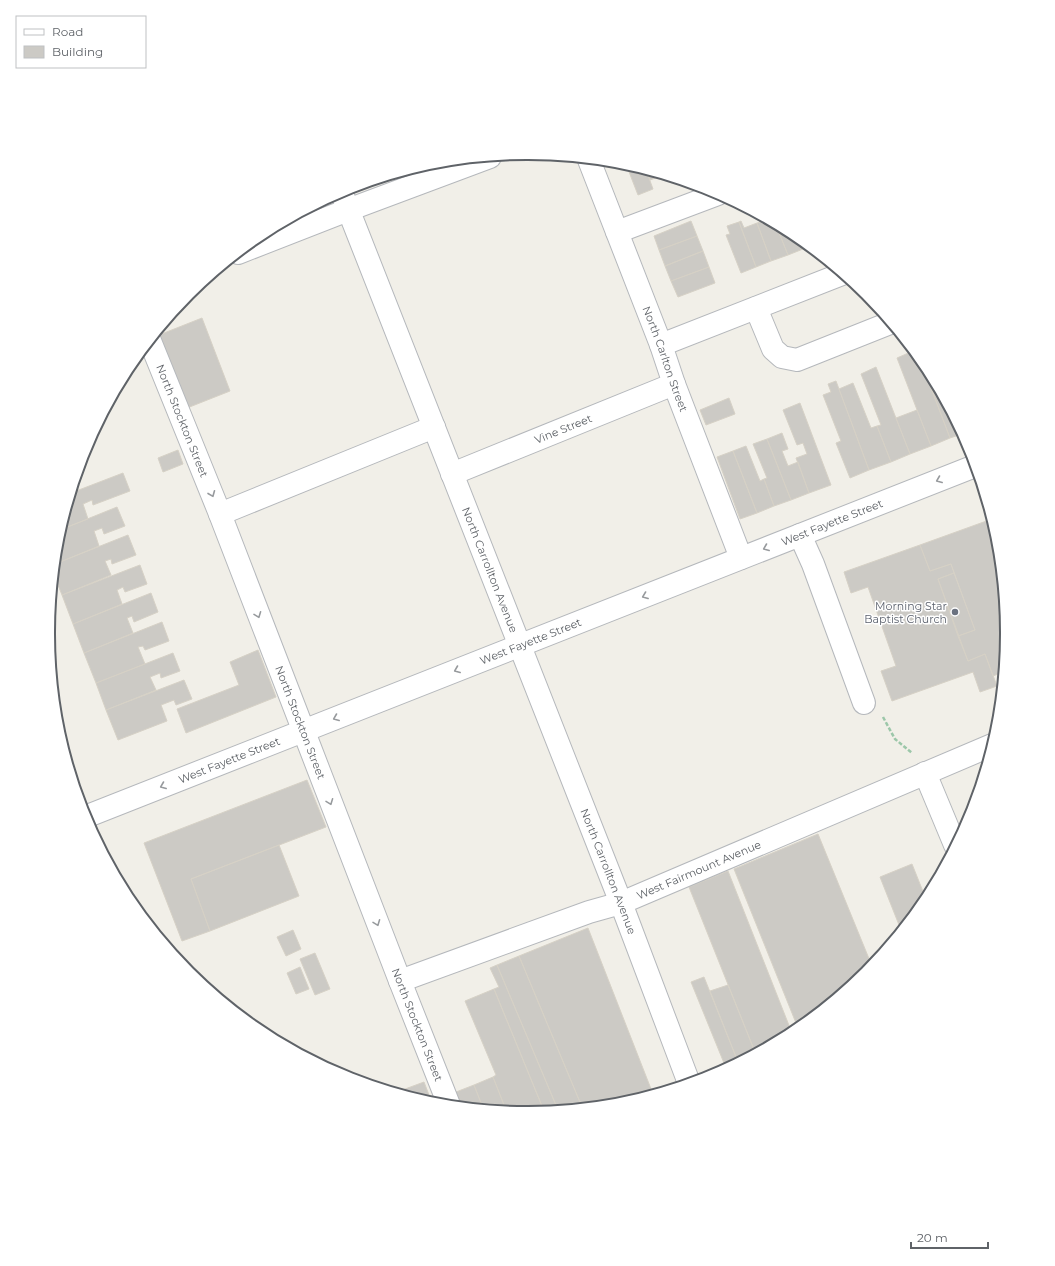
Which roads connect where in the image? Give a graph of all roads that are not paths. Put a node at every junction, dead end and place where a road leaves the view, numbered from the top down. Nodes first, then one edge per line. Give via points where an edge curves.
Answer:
1 (591, 165) edge
2 (461, 166) edge
3 (710, 197) edge
4 (345, 201) edge
5 (617, 232) junction
6 (266, 239) edge
7 (837, 276) edge
8 (756, 308) junction
9 (886, 325) edge
10 (152, 346) edge
11 (661, 346) junction
12 (674, 384) junction
13 (434, 427) junction
14 (970, 468) edge
15 (452, 474) junction
16 (220, 514) junction
17 (800, 535) junction
18 (741, 558) junction
19 (520, 645) junction
20 (864, 703) road end
21 (302, 731) junction
22 (986, 748) edge
23 (930, 771) junction
24 (91, 815) edge
25 (953, 838) edge
26 (621, 903) junction
27 (400, 981) junction
28 (687, 1077) edge
29 (446, 1098) edge

1 - 5 street, North Carlton Street
2 - 4 street
3 - 5 street
4 - 6 street
4 - 13 street, North Carrollton Avenue
5 - 11 street, North Carlton Street
7 - 8 street
8 - 9 street via 773,349 782,357 797,360
8 - 11 street
10 -> 16 street, North Stockton Street
11 - 12 street, North Carlton Street
12 - 15 street, Vine Street
12 - 18 street, North Carlton Street
13 - 15 street, North Carrollton Avenue
13 - 16 street
14 -> 17 street, West Fayette Street
15 - 19 street, North Carrollton Avenue
16 -> 21 street, North Stockton Street
17 -> 18 street, West Fayette Street
17 - 20 street
18 -> 19 street, West Fayette Street
19 -> 21 street, West Fayette Street
19 - 26 street, North Carrollton Avenue
21 -> 24 street, West Fayette Street
21 -> 27 street, North Stockton Street
22 - 23 street, West Fairmount Avenue
23 - 25 street
23 - 26 street, West Fairmount Avenue
26 - 27 street, West Fairmount Avenue via 589,912
26 - 28 street, North Carrollton Avenue
27 - 29 street, North Stockton Street

